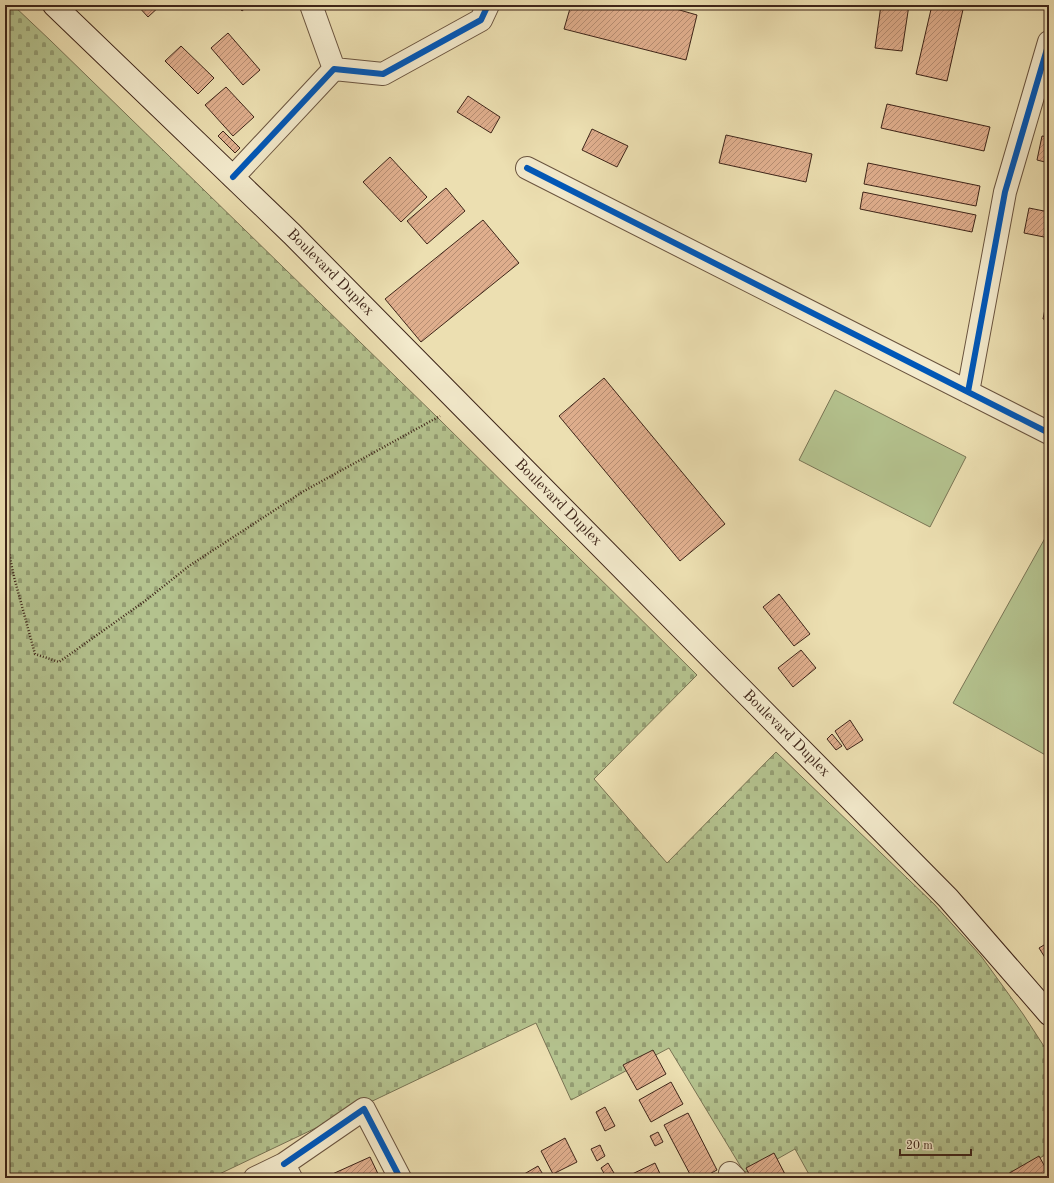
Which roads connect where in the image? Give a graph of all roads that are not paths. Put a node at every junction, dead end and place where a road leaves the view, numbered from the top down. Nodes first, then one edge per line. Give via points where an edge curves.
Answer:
1 (54, 5) edge
2 (311, 5) edge
3 (488, 5) edge
4 (1049, 42) edge
5 (334, 69) junction
6 (527, 168) dead end
7 (233, 177) junction
8 (968, 392) junction
9 (1049, 433) edge
10 (1049, 1014) edge
11 (288, 1171) edge
12 (255, 1178) edge
13 (400, 1178) edge

1 - 7 street, Boulevard Duplex
2 - 5 street
3 - 5 street via 481,20 383,74
4 - 8 street via 1005,192
5 - 7 street
6 - 8 street
7 - 10 street, Boulevard Duplex via 948,898
8 - 9 street
11 - 12 street
11 - 13 street via 364,1109

